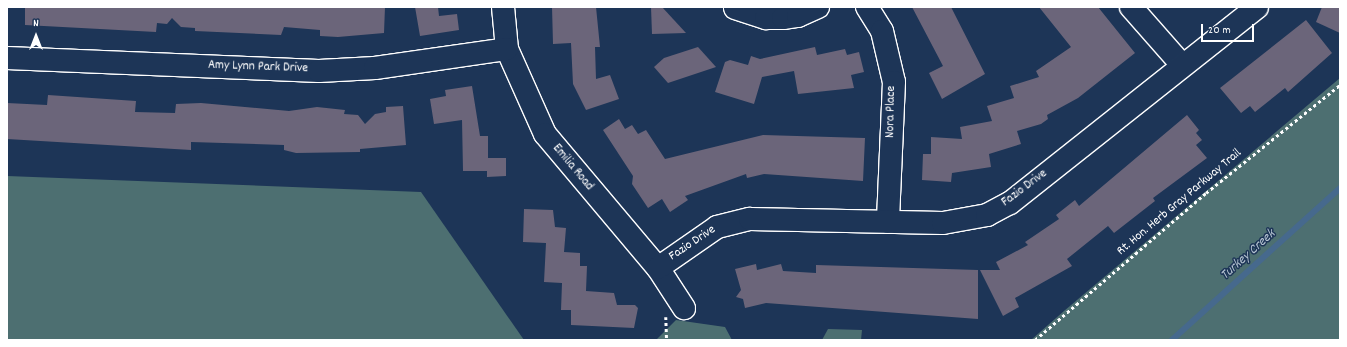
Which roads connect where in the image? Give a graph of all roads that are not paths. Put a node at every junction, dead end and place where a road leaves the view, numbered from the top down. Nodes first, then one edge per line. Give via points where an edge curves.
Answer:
1 (503, 7) edge
2 (818, 7) edge
3 (867, 7) edge
4 (1131, 7) edge
5 (1257, 7) edge
6 (735, 8) dead end
7 (507, 49) junction
8 (7, 58) edge
9 (1181, 64) junction
10 (888, 222) junction
11 (658, 268) junction
12 (684, 308) dead end

1 - 7 street, Emilia Road
2 - 6 street via 798,16 783,18 766,18
3 - 10 street, Nora Place via 882,31 894,82
4 - 9 street
5 - 9 street, Fazio Drive
7 - 8 street, Amy Lynn Park Drive via 375,68 319,70
7 - 11 street, Emilia Road via 545,134
9 - 10 street, Fazio Drive via 1010,203 967,221
10 - 11 street, Fazio Drive via 768,219 733,222 704,234
11 - 12 street, Emilia Road

